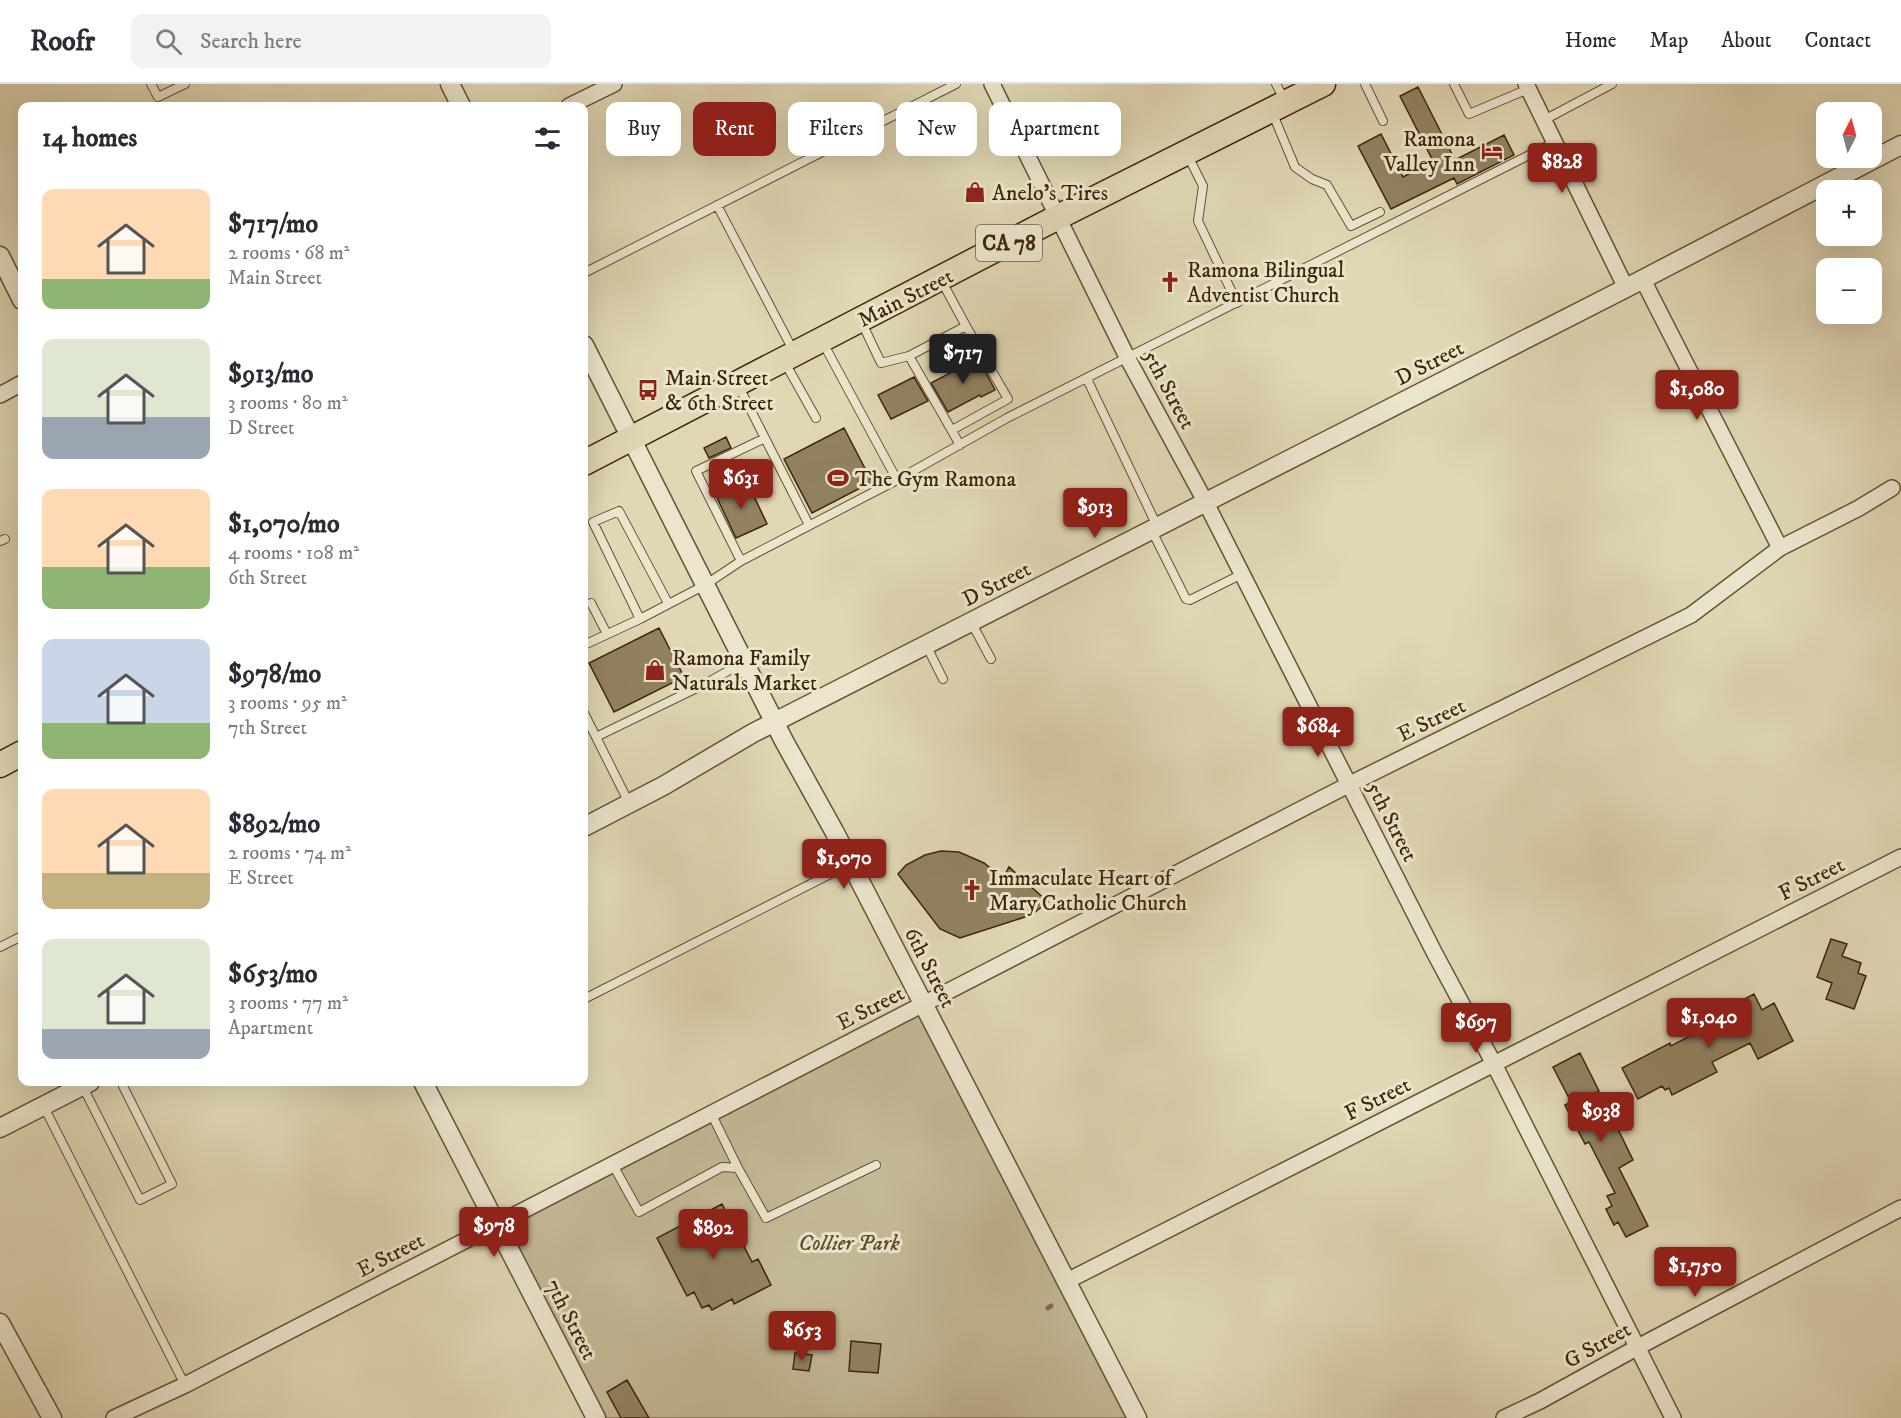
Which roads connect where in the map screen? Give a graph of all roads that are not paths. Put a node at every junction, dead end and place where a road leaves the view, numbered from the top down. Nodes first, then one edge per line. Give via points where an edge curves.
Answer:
1 (151, 84) edge
2 (185, 84) edge
3 (450, 84) edge
4 (614, 84) edge
5 (956, 84) edge
6 (992, 84) edge
7 (1323, 84) edge
8 (1365, 84) edge
9 (1454, 84) edge
10 (1612, 84) edge
11 (1527, 86) edge
12 (1278, 99) edge
13 (459, 102) edge
14 (577, 102) edge
15 (1544, 120) junction
16 (1383, 121) dead end
17 (1555, 142) junction
18 (1901, 145) edge
19 (1186, 152) junction
20 (717, 205) junction
21 (1380, 212) dead end
22 (1058, 218) junction
23 (0, 256) edge
24 (588, 271) edge
25 (940, 279) junction
26 (1643, 280) junction
27 (1626, 288) junction
28 (18, 292) edge
29 (1237, 303) junction
30 (861, 320) junction
31 (966, 326) junction
32 (822, 340) junction
33 (588, 353) edge
34 (909, 356) junction
35 (789, 357) junction
36 (1128, 359) junction
37 (1088, 379) junction
38 (738, 383) junction
39 (18, 385) edge
40 (0, 394) edge
41 (816, 418) dead end
42 (952, 430) junction
43 (765, 438) junction
44 (631, 439) junction
45 (960, 445) junction
46 (588, 461) edge
47 (897, 480) junction
48 (1892, 488) dead end
49 (1206, 503) junction
50 (809, 525) junction
51 (1155, 529) junction
52 (1780, 548) junction
53 (741, 561) junction
54 (1242, 574) junction
55 (705, 585) junction
56 (591, 603) dead end
57 (668, 603) junction
58 (640, 619) junction
59 (971, 622) junction
60 (607, 634) junction
61 (588, 643) edge
62 (926, 645) junction
63 (991, 659) dead end
64 (744, 662) junction
65 (944, 680) dead end
66 (588, 721) edge
67 (774, 722) junction
68 (596, 737) junction
69 (18, 755) edge
70 (0, 765) edge
71 (1350, 784) junction
72 (629, 804) junction
73 (588, 825) edge
74 (1901, 857) edge
75 (850, 864) junction
76 (18, 938) edge
77 (0, 947) edge
78 (588, 997) edge
79 (924, 1005) junction
80 (1494, 1064) junction
81 (82, 1086) edge
82 (87, 1086) edge
83 (123, 1086) edge
84 (425, 1086) edge
85 (43, 1106) junction
86 (712, 1115) junction
87 (0, 1128) edge
88 (614, 1165) junction
89 (876, 1165) dead end
90 (738, 1168) junction
91 (1901, 1208) edge
92 (497, 1224) junction
93 (1067, 1281) junction
94 (3, 1335) edge
95 (1638, 1347) junction
96 (185, 1385) junction
97 (52, 1418) edge
98 (114, 1418) edge
99 (596, 1418) edge
100 (1137, 1418) edge
101 (1504, 1418) edge
102 (1673, 1418) edge

1 - 2 lane via 158,97
3 - 13 street
4 - 14 street
5 - 20 lane
6 - 22 street, 5th Street
7 - 12 main road, Main Street / CA 78
8 - 16 lane
9 - 11 lane via 1469,114
10 - 15 lane
11 - 15 street
12 - 19 main road, Main Street / CA 78
12 - 21 lane via 1295,167 1327,185 1351,226
15 - 17 street
17 - 27 street
17 - 29 lane
18 - 26 street
19 - 22 main road, Main Street / CA 78
19 - 29 lane via 1203,186 1198,221
20 - 24 lane
20 - 35 lane
22 - 25 main road, Main Street / CA 78
22 - 36 street, 5th Street
23 - 28 street
25 - 30 main road, Main Street / CA 78
25 - 31 lane
26 - 27 street, D Street
26 - 52 street
27 - 49 street, D Street
29 - 36 lane
30 - 32 main road, Main Street / CA 78
30 - 34 lane via 881,363
31 - 34 lane
31 - 42 lane via 1008,399
32 - 35 main road, Main Street / CA 78
32 - 47 lane
33 - 44 street, 6th Street
34 - 42 lane
35 - 38 main road, Main Street / CA 78
35 - 41 lane
36 - 37 lane
36 - 49 street, 5th Street
37 - 45 lane
37 - 51 lane
38 - 43 lane
38 - 44 main road, Main Street / CA 78
39 - 40 street
42 - 45 lane
43 - 50 lane
43 - 53 lane via 696,471
44 - 46 main road, Main Street / CA 78
44 - 55 street, 6th Street
45 - 47 lane
47 - 50 lane
48 - 52 street, E Street
49 - 51 street, D Street
49 - 54 street, 5th Street
50 - 53 lane
51 - 54 lane via 1186,599
51 - 59 street, D Street
52 - 71 street, E Street via 1691,615
53 - 55 lane
54 - 71 street, 5th Street
55 - 57 lane
55 - 64 street, 6th Street
56 - 60 lane
57 - 58 lane
57 - 58 lane via 619,511 593,522
58 - 60 lane
59 - 62 street, D Street
59 - 63 lane
60 - 61 lane
62 - 65 lane
62 - 67 street, D Street
64 - 67 street, 6th Street
64 - 68 lane
66 - 68 lane
67 - 72 street, D Street
67 - 75 street, 6th Street
68 - 72 lane
69 - 70 main road
71 - 79 street, E Street
71 - 80 street, 5th Street
72 - 73 street, D Street
74 - 80 street, F Street
75 - 78 lane
75 - 79 street, 6th Street
76 - 77 lane
79 - 86 street, E Street
79 - 93 street, 6th Street
80 - 93 street, F Street
80 - 95 street, 5th Street
81 - 85 street
82 - 83 lane via 140,1200 172,1184
84 - 92 street, 7th Street
85 - 87 street
85 - 96 lane
86 - 88 street, E Street
86 - 90 lane
88 - 90 lane via 639,1212 722,1167
88 - 92 street, E Street
89 - 90 lane via 766,1218
91 - 95 street, G Street
92 - 96 street, E Street
92 - 99 street, 7th Street
93 - 100 street, 6th Street
94 - 97 street
95 - 101 street, G Street
95 - 102 street, 5th Street
96 - 98 street, E Street

